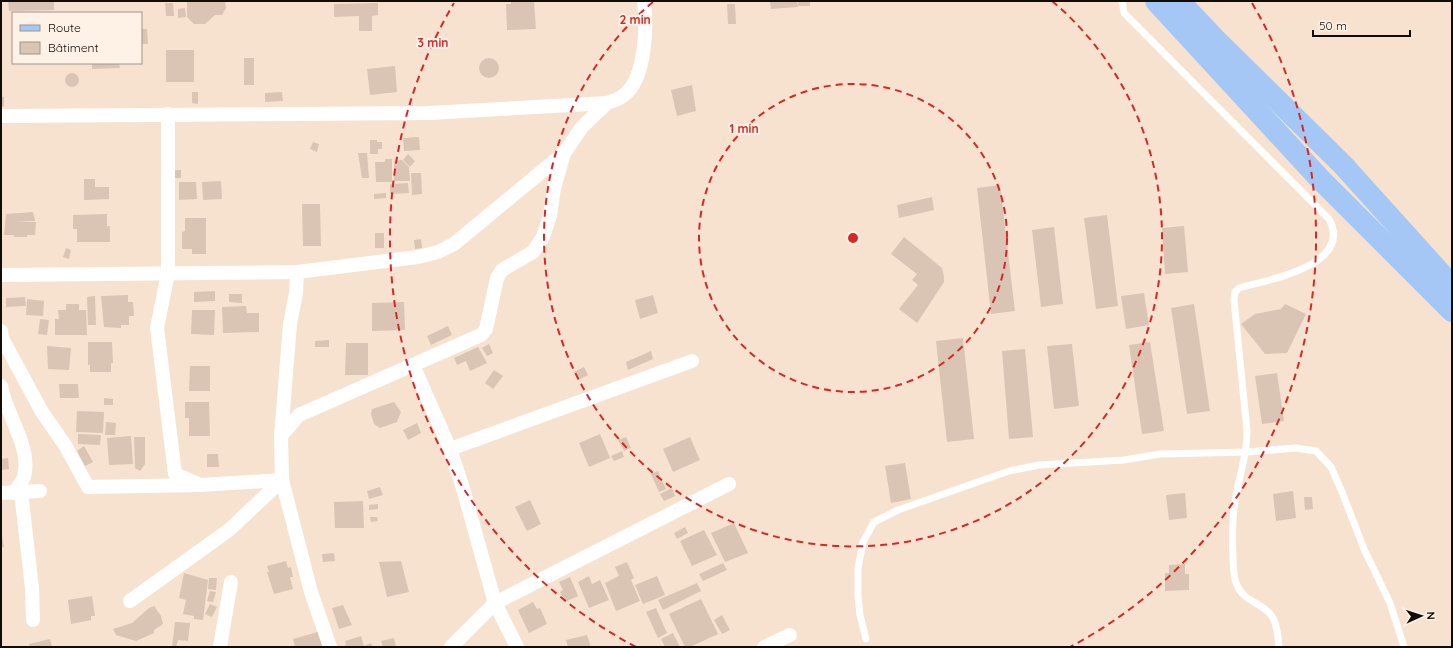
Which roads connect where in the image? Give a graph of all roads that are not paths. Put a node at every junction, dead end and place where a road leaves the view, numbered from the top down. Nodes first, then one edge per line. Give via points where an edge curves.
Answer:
1 (644, 1) edge
2 (1122, 1) edge
3 (1156, 1) edge
4 (1179, 1) edge
5 (607, 103) junction
6 (168, 114) junction
7 (1, 116) edge
8 (564, 153) junction
9 (296, 272) junction
10 (168, 273) junction
11 (1, 275) edge
12 (1452, 286) edge
13 (1452, 311) edge
14 (2, 335) edge
15 (1, 353) edge
16 (692, 361) dead end
17 (413, 365) junction
18 (1, 386) edge
19 (281, 436) junction
20 (450, 449) junction
21 (1247, 452) junction
22 (282, 480) junction
23 (729, 484) dead end
24 (200, 485) junction
25 (40, 492) dead end
26 (12, 493) edge
27 (231, 582) dead end
28 (130, 601) dead end
29 (495, 603) junction
30 (33, 620) dead end
31 (790, 635) dead end
32 (866, 639) dead end
33 (220, 647) edge
34 (330, 647) edge
35 (451, 647) edge
36 (517, 647) edge
37 (764, 647) edge
38 (1279, 647) edge
39 (1404, 647) edge

1 - 5 street via 646,12 642,58 634,83 624,96
2 - 21 lane via 1124,13 1329,219 1333,228 1334,238 1329,247 1320,258 1304,269 1277,280 1239,288 1236,292 1234,300
3 - 13 main road via 1320,179
4 - 12 main road via 1343,165
5 - 6 street via 429,113
5 - 8 street via 582,126
6 - 7 street
6 - 10 street
8 - 9 street via 454,244 438,252 418,257
8 - 17 street via 543,237 533,252 502,270 497,278 486,329 481,335
9 - 10 street
9 - 19 street
10 - 11 street
10 - 24 street via 157,328 175,474
14 - 15 street
14 - 24 street via 42,412 88,487
16 - 20 street
17 - 19 street via 299,415
17 - 20 street
18 - 26 street via 6,407 22,446 25,465 24,478
19 - 22 street
20 - 29 street
21 - 32 lane via 1160,454 1124,460 1039,465 1009,471 898,510 874,522 863,542 858,568 858,596
21 - 38 lane via 1236,492 1232,526 1233,567 1237,585 1246,599 1272,615
21 - 39 lane via 1306,448 1316,451 1323,457 1331,467 1364,549 1390,603
22 - 24 street
22 - 28 street via 229,530
22 - 34 street via 311,592
23 - 29 street
25 - 26 street
26 - 30 street via 32,588
27 - 33 street
29 - 35 street
29 - 36 street
31 - 37 street

